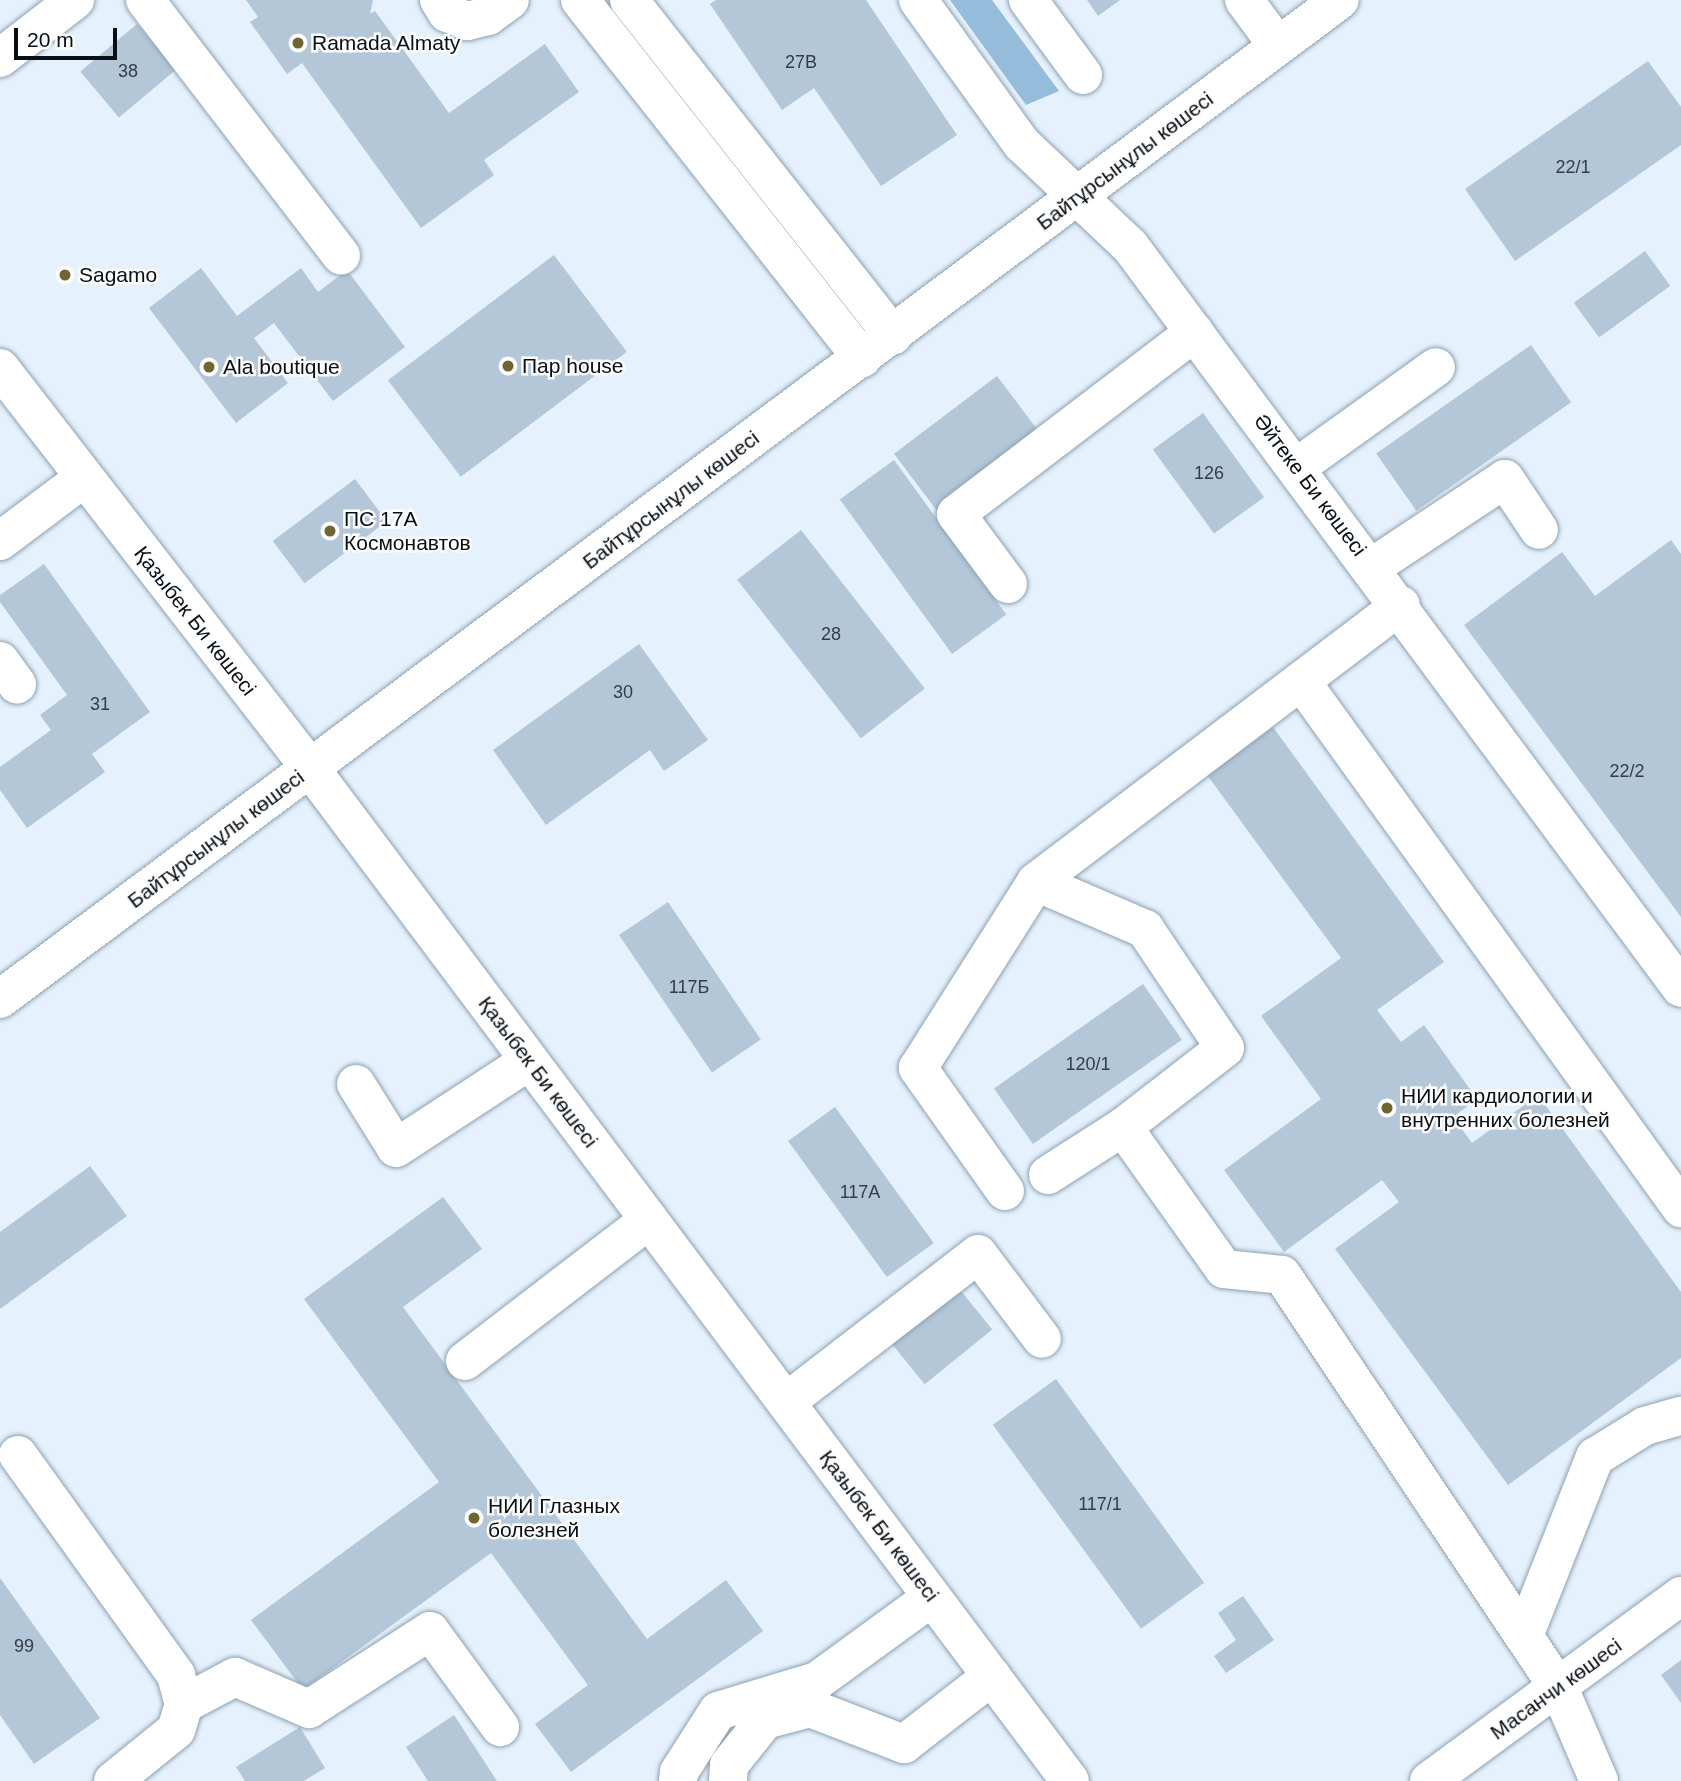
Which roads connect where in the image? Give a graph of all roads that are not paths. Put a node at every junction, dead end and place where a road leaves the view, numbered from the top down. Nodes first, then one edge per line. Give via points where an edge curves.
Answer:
1 (75, 0) edge
2 (145, 0) edge
3 (439, 0) edge
4 (510, 0) edge
5 (580, 0) edge
6 (629, 0) edge
7 (918, 0) edge
8 (1028, 0) edge
9 (1244, 0) edge
10 (1340, 0) edge
11 (1278, 46) junction
12 (0, 58) edge
13 (1083, 75) dead end
14 (1078, 196) junction
15 (341, 255) dead end
16 (1195, 332) junction
17 (893, 335) junction
18 (862, 358) junction
19 (1436, 367) dead end
20 (0, 368) edge
21 (1297, 467) junction
22 (84, 478) junction
23 (1539, 530) dead end
24 (0, 541) edge
25 (1372, 567) junction
26 (1008, 584) dead end
27 (1401, 605) junction
28 (1301, 681) junction
29 (310, 768) junction
30 (1036, 882) junction
31 (1681, 988) edge
32 (0, 999) edge
33 (529, 1061) junction
34 (356, 1084) dead end
35 (1123, 1128) junction
36 (1048, 1175) dead end
37 (1005, 1191) dead end
38 (1681, 1208) edge
39 (649, 1220) junction
40 (1042, 1339) dead end
41 (465, 1361) dead end
42 (786, 1402) junction
43 (1681, 1416) edge
44 (18, 1455) dead end
45 (1681, 1596) edge
46 (932, 1597) junction
47 (1524, 1636) junction
48 (992, 1676) junction
49 (1559, 1688) junction
50 (184, 1704) junction
51 (500, 1727) dead end
52 (113, 1781) edge
53 (678, 1781) edge
54 (728, 1781) edge
55 (1070, 1781) edge
56 (1429, 1781) edge
57 (1599, 1781) edge

1 - 12 street
2 - 15 street
3 - 4 street via 447,13 467,21 488,16
5 - 18 street
6 - 17 street
7 - 14 street, Әйтеке Би көшесі via 1022,144
8 - 13 street
9 - 11 street
10 - 11 street, Байтұрсынұлы көшесі
11 - 14 street, Байтұрсынұлы көшесі
14 - 16 street, Әйтеке Би көшесі via 1130,246
14 - 17 street, Байтұрсынұлы көшесі
16 - 21 street, Әйтеке Би көшесі
16 - 26 street via 956,514
17 - 18 street, Байтұрсынұлы көшесі
18 - 29 street, Байтұрсынұлы көшесі
19 - 21 street
20 - 22 street, Қазыбек Би көшесі
21 - 25 street, Әйтеке Би көшесі
22 - 24 street
22 - 29 street, Қазыбек Би көшесі
23 - 25 street via 1506,479
25 - 27 street, Әйтеке Би көшесі
27 - 28 street
27 - 31 street, Әйтеке Би көшесі
28 - 30 street
28 - 38 street
29 - 32 street, Байтұрсынұлы көшесі
29 - 33 street, Қазыбек Би көшесі
30 - 35 street via 1145,929 1225,1048
30 - 37 street via 918,1068
33 - 34 street via 396,1148
33 - 39 street, Қазыбек Би көшесі
35 - 36 street
35 - 47 street via 1224,1269 1282,1275
39 - 41 street
39 - 42 street, Қазыбек Би көшесі
40 - 42 street via 978,1254
42 - 46 street, Қазыбек Би көшесі
43 - 47 street via 1645,1426 1595,1457
44 - 50 street via 159,1646 176,1675
45 - 49 street, Масанчи көшесі
46 - 48 street, Қазыбек Би көшесі
46 - 53 street via 817,1681 718,1711 679,1772
47 - 49 street
48 - 54 street via 904,1744 810,1708 765,1720 729,1765
48 - 55 street, Қазыбек Би көшесі
49 - 56 street, Масанчи көшесі
49 - 57 street
50 - 51 street via 235,1677 309,1709 430,1631
50 - 52 street via 176,1730

